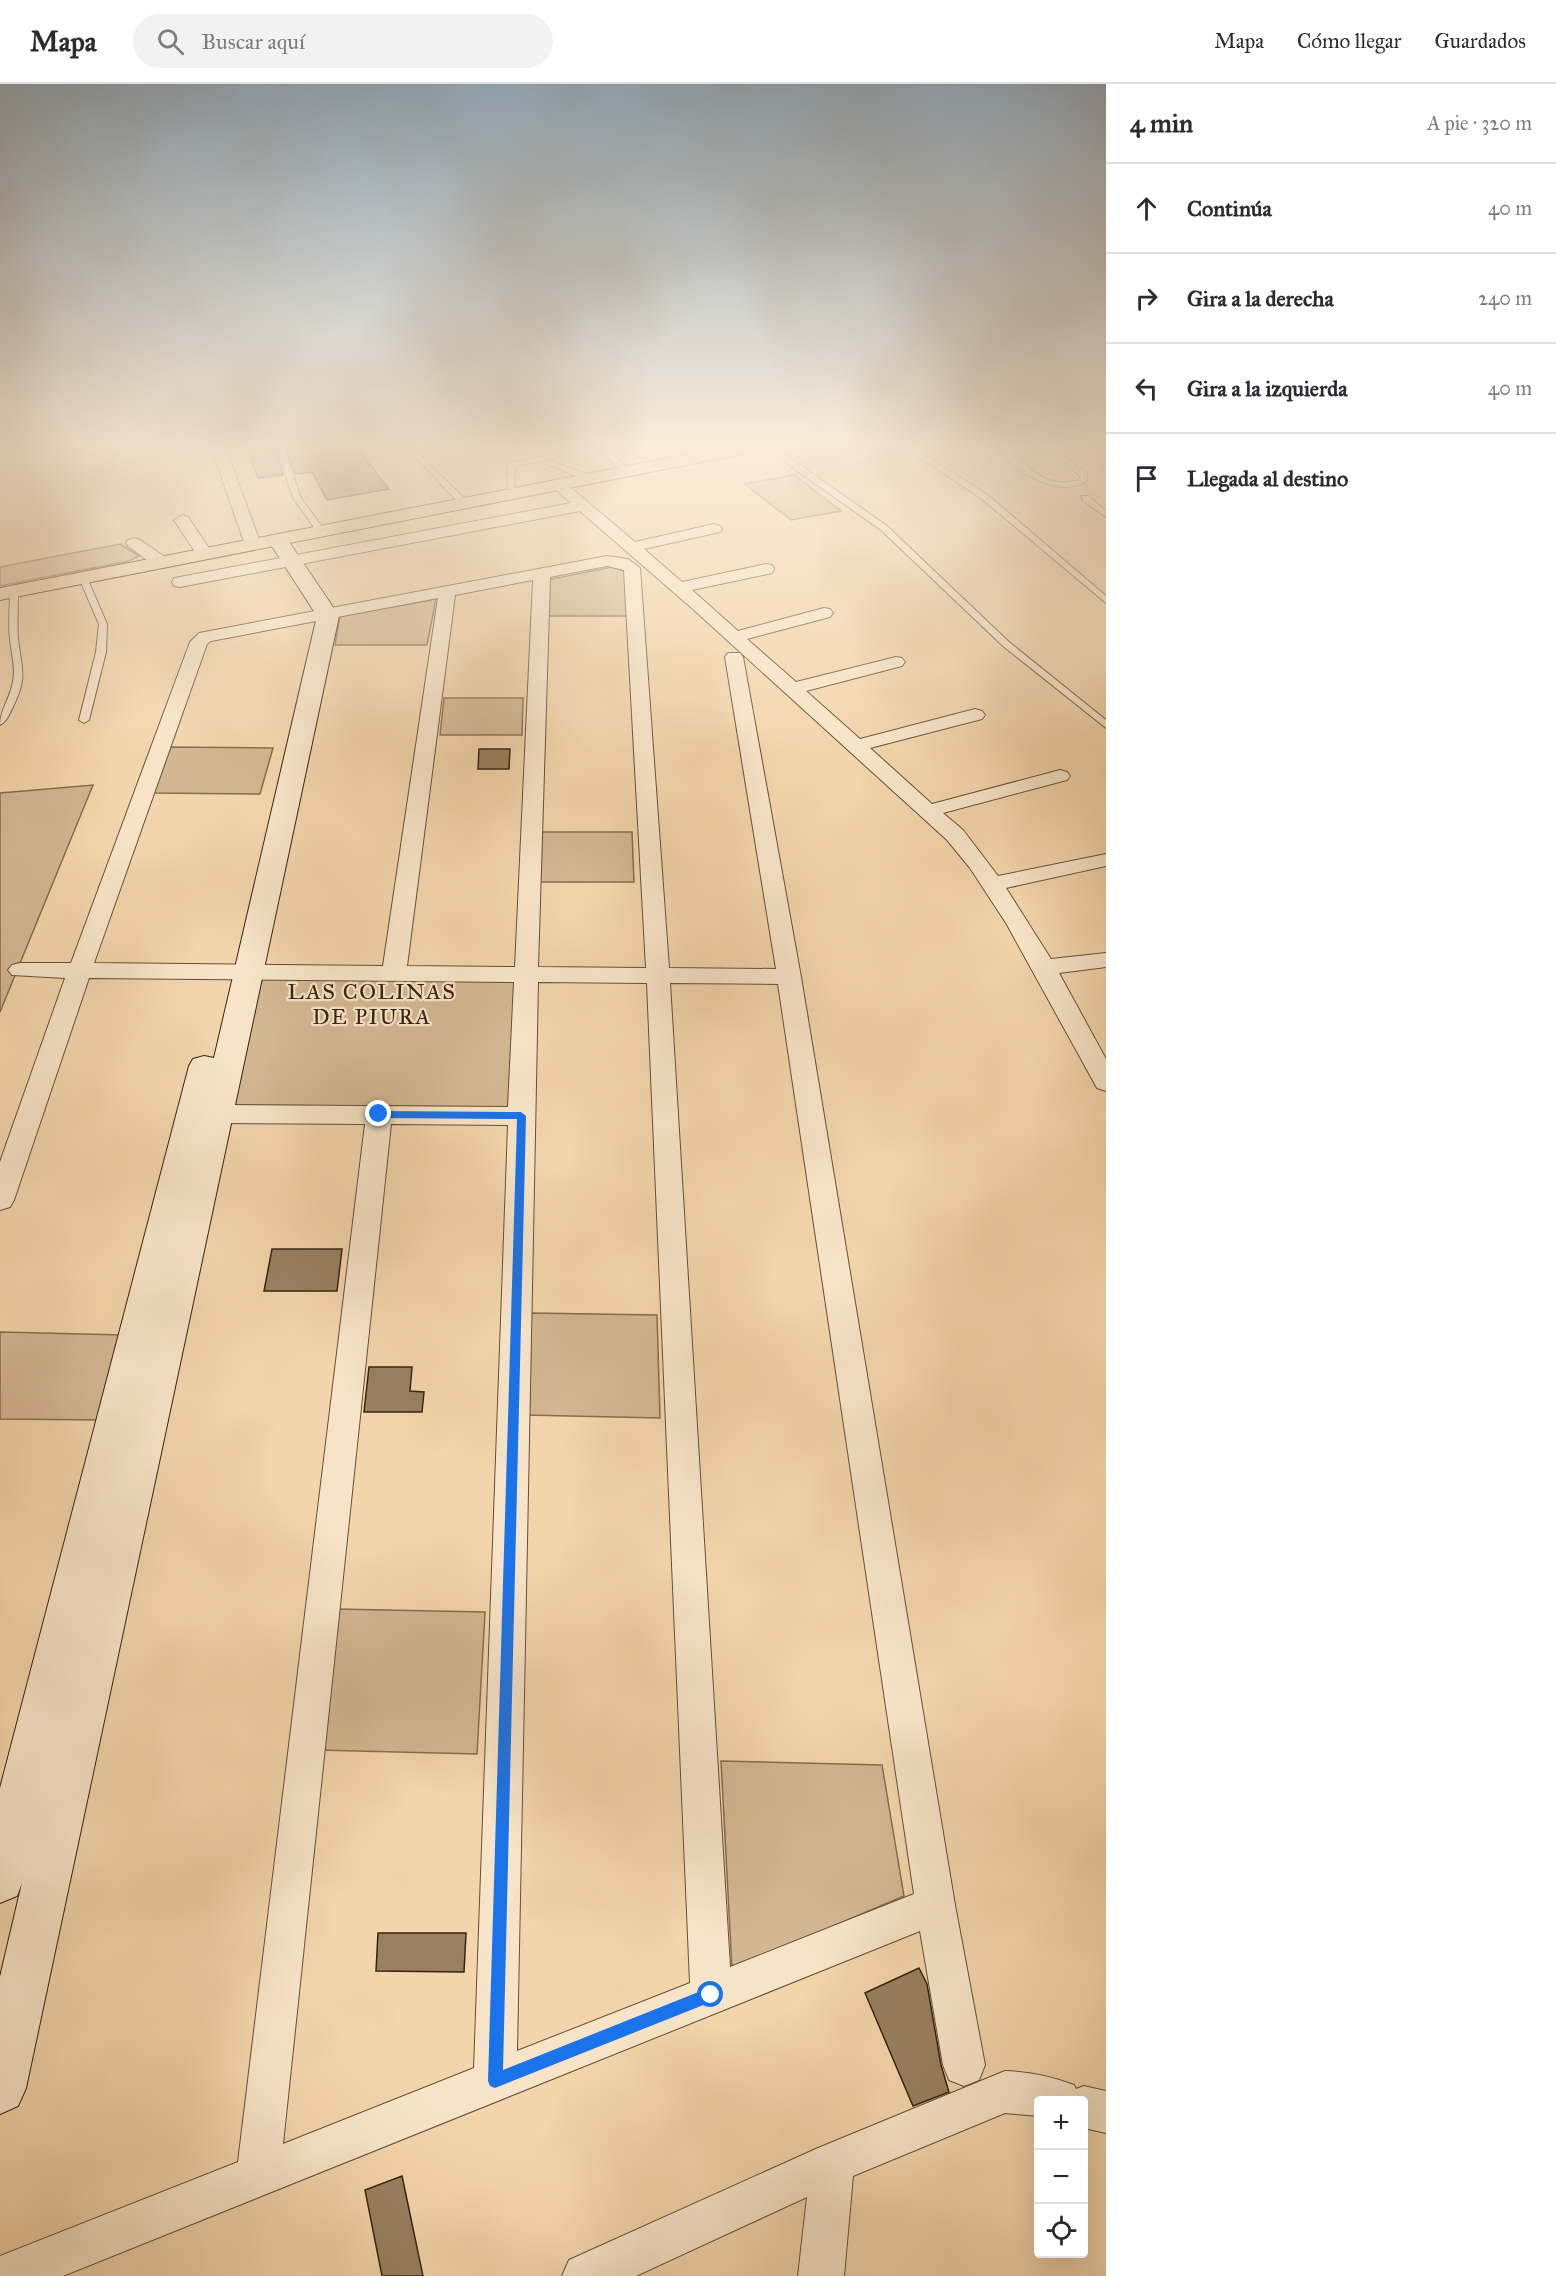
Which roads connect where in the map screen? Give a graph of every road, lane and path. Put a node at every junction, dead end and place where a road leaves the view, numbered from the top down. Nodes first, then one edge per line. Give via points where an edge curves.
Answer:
1 (142, 548) edge
2 (201, 548) edge
3 (276, 548) edge
4 (284, 548) edge
5 (634, 548) edge
6 (905, 548) edge
7 (1045, 548) edge
8 (272, 550) junction
9 (205, 554) junction
10 (162, 562) junction
11 (766, 569) dead end
12 (542, 574) junction
13 (83, 578) junction
14 (180, 582) dead end
15 (679, 588) junction
16 (447, 592) junction
17 (7, 593) edge
18 (1106, 600) edge
19 (824, 613) dead end
20 (319, 617) junction
21 (734, 647) junction
22 (896, 662) dead end
23 (792, 689) junction
24 (975, 715) dead end
25 (84, 720) dead end
26 (0, 722) edge
27 (1106, 725) edge
28 (856, 746) junction
29 (1060, 776) dead end
30 (928, 811) junction
31 (1106, 860) edge
32 (993, 884) junction
33 (1106, 960) edge
34 (1042, 968) junction
35 (20, 970) dead end
36 (80, 970) junction
37 (237, 972) junction
38 (394, 973) junction
39 (527, 974) junction
40 (658, 975) junction
41 (789, 977) junction
42 (1106, 1082) edge
43 (216, 1114) junction
44 (379, 1114) junction
45 (521, 1116) junction
46 (0, 1200) edge
47 (0, 1880) edge
48 (935, 1905) junction
49 (711, 1995) junction
50 (964, 2065) dead end
51 (495, 2081) junction
52 (0, 2088) edge
53 (1043, 2096) edge
54 (1088, 2108) edge
55 (1106, 2112) edge
56 (1106, 2135) edge
57 (833, 2163) junction
58 (258, 2175) junction
59 (7, 2276) edge
60 (585, 2276) edge
61 (821, 2276) edge

1 - 10 street
2 - 9 street
3 - 8 highway
4 - 8 street
5 - 15 street
6 - 27 lane via 1006,644
7 - 18 lane
8 - 9 highway
8 - 14 street
8 - 20 street
9 - 10 highway
10 - 13 highway
11 - 15 street
12 - 16 street
12 - 39 street
12 - 40 street via 607,561 622,563 633,571
13 - 17 highway
13 - 25 lane via 103,624 101,652
15 - 21 street
16 - 20 street
16 - 38 street
17 - 26 lane via 19,665 13,698
19 - 21 street
20 - 36 street via 205,637 198,643
20 - 37 street
21 - 23 street
21 - 41 street
22 - 23 street
23 - 28 street
24 - 28 street
28 - 30 street
29 - 30 street
30 - 32 street via 955,835
31 - 32 street
32 - 34 street
33 - 34 street
34 - 42 street
35 - 36 street
36 - 37 street
36 - 46 street
37 - 38 street
37 - 43 street
37 - 47 street
38 - 39 street
39 - 40 street
39 - 45 street
40 - 41 street
40 - 49 street
41 - 48 street
43 - 44 street
43 - 52 street
44 - 45 street
44 - 58 street
45 - 51 street
48 - 49 street
48 - 50 street
49 - 51 street
51 - 58 street
53 - 57 street via 1005,2092
54 - 55 street
55 - 56 street
57 - 60 street
57 - 61 street
58 - 59 street

